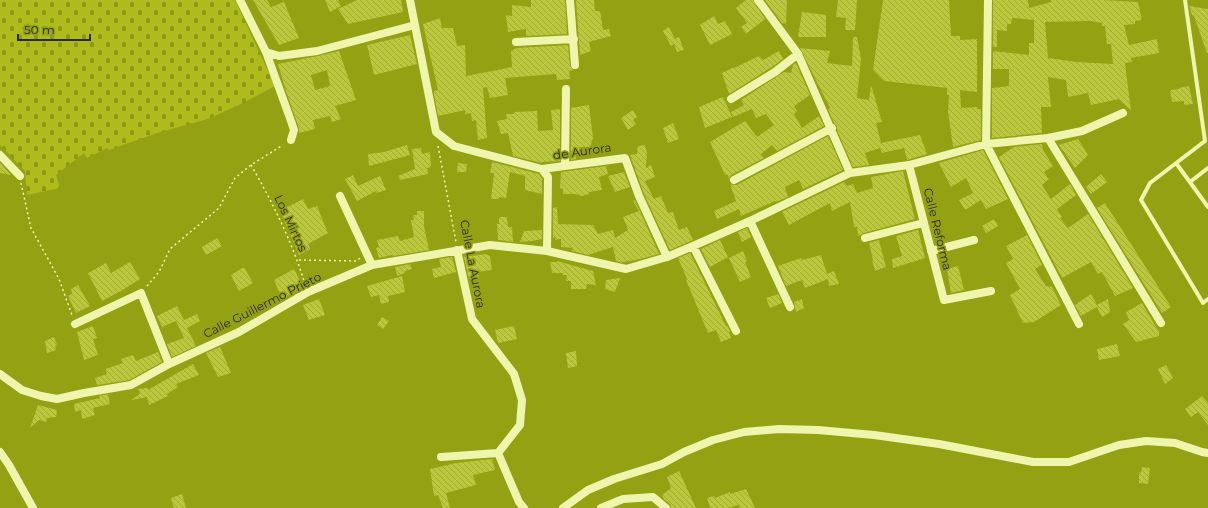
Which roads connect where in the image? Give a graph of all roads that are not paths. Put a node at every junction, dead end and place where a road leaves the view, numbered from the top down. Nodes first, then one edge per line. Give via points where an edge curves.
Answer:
1 (240, 0) edge
2 (410, 0) edge
3 (570, 0) edge
4 (758, 0) edge
5 (988, 0) edge
6 (1185, 0) edge
7 (415, 25) junction
8 (574, 39) junction
9 (516, 42) dead end
10 (266, 52) junction
11 (798, 54) junction
12 (575, 66) dead end
13 (566, 89) dead end
14 (731, 99) dead end
15 (1123, 112) dead end
16 (832, 128) junction
17 (1048, 138) junction
18 (292, 140) road end
19 (1207, 143) edge
20 (986, 144) junction
21 (0, 155) edge
22 (1176, 163) junction
23 (909, 165) junction
24 (565, 166) junction
25 (1208, 168) edge
26 (542, 169) junction
27 (850, 173) junction
28 (20, 176) road end
29 (734, 180) dead end
30 (1190, 182) junction
31 (340, 196) dead end
32 (1208, 207) edge
33 (750, 221) junction
34 (923, 223) junction
35 (865, 238) dead end
36 (974, 240) dead end
37 (693, 246) junction
38 (457, 250) junction
39 (547, 251) junction
40 (931, 251) junction
41 (667, 257) junction
42 (372, 265) junction
43 (991, 291) dead end
44 (1208, 299) edge
45 (790, 307) dead end
46 (1161, 323) dead end
47 (75, 324) road end
48 (1079, 324) dead end
49 (736, 331) dead end
50 (169, 364) junction
51 (0, 374) edge
52 (0, 452) edge
53 (498, 452) junction
54 (1208, 453) edge
55 (441, 457) dead end
56 (33, 508) edge
57 (524, 508) edge
58 (564, 508) edge
59 (601, 508) edge
60 (666, 508) edge

1 - 10 street
2 - 7 street
3 - 8 street
4 - 11 street
5 - 20 street
6 - 19 lane
7 - 10 street via 317,51 280,56
7 - 26 street via 436,132 454,146
8 - 9 street
8 - 12 street
10 - 18 street via 294,130
11 - 14 street via 776,72
11 - 16 street
13 - 24 street
15 - 17 street, Calle Guillermo Prieto via 1082,131
16 - 27 street
16 - 29 street
17 - 20 street, Calle Guillermo Prieto
17 - 46 street
19 - 22 lane
20 - 23 street, Calle Guillermo Prieto
20 - 48 street
21 - 28 street
22 - 30 lane
22 - 44 lane via 1150,183 1141,200 1204,303
23 - 27 street, Calle Guillermo Prieto
23 - 34 street, Calle Reforma
24 - 26 street, de Aurora
24 - 41 street, de Aurora via 625,158
25 - 30 lane
26 - 39 street via 548,177
27 - 33 street, Calle Guillermo Prieto
30 - 32 lane
31 - 42 street
33 - 37 street, Calle Guillermo Prieto
33 - 45 street
34 - 35 street
34 - 40 street, Calle Reforma
36 - 40 street
37 - 41 street, Calle Guillermo Prieto
37 - 49 street
38 - 39 street, Calle Guillermo Prieto via 490,245
38 - 42 street, Calle Guillermo Prieto
38 - 53 street, Calle La Aurora via 472,319 514,374 522,400 520,425
39 - 41 street, Calle Guillermo Prieto via 626,269
40 - 43 street, Calle Reforma via 944,300
42 - 50 street, Calle Guillermo Prieto via 308,292 239,332
47 - 50 street via 141,293
50 - 51 street, Calle Guillermo Prieto via 131,385 57,400 22,390
52 - 56 street
53 - 55 street
53 - 57 street via 519,502
54 - 58 street via 1175,443 1146,441 1119,445 1069,462 1033,462 939,444 874,435 779,429 744,432 713,440 662,464 588,490
59 - 60 street via 623,499 653,497

